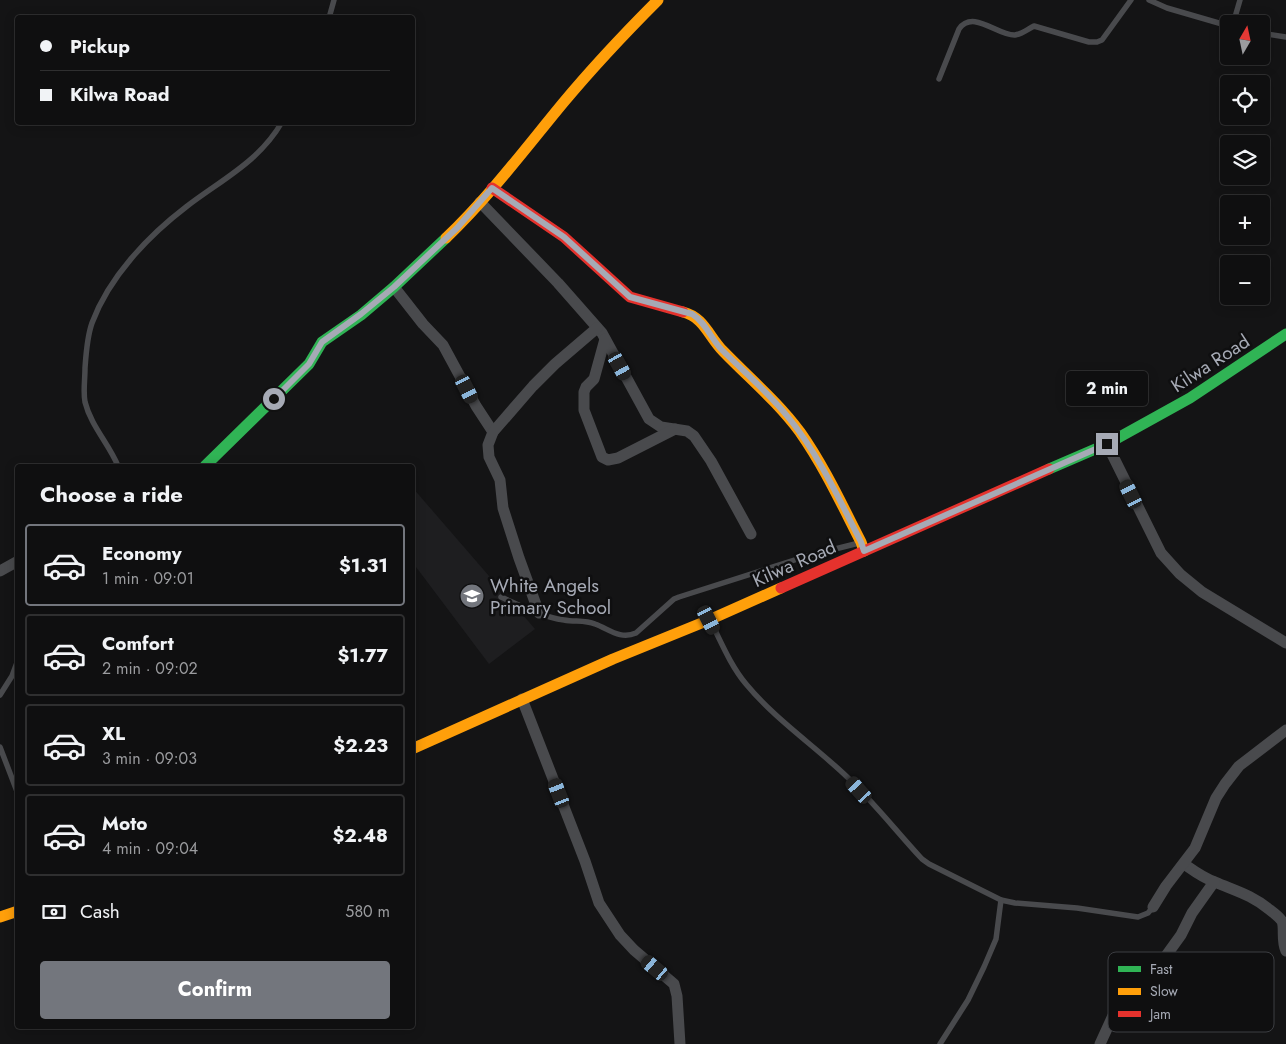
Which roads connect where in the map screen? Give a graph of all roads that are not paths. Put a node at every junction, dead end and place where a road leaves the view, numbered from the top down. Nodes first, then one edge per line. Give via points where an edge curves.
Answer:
1 (334, 0) edge
2 (658, 0) edge
3 (1131, 0) edge
4 (1149, 0) edge
5 (1240, 0) edge
6 (330, 15) edge
7 (1236, 15) edge
8 (1220, 23) edge
9 (1270, 34) edge
10 (1286, 37) edge
11 (939, 79) dead end
12 (280, 125) edge
13 (492, 188) junction
14 (480, 202) junction
15 (394, 287) junction
16 (597, 328) junction
17 (1286, 334) edge
18 (605, 339) junction
19 (675, 429) junction
20 (493, 432) junction
21 (1107, 444) junction
22 (117, 464) edge
23 (207, 464) edge
24 (751, 534) dead end
25 (862, 547) junction
26 (15, 563) edge
27 (0, 571) edge
28 (501, 597) dead end
29 (539, 613) junction
30 (709, 620) junction
31 (1286, 642) edge
32 (15, 668) edge
33 (0, 695) edge
34 (522, 699) junction
35 (1286, 730) edge
36 (0, 747) edge
37 (415, 748) edge
38 (15, 786) edge
39 (1184, 864) junction
40 (1214, 882) junction
41 (1002, 900) junction
42 (1153, 907) joint
43 (15, 912) edge
44 (0, 917) edge
45 (1169, 952) edge
46 (1286, 952) edge
47 (1108, 1026) edge
48 (680, 1044) edge
49 (940, 1044) edge
50 (1100, 1044) edge

1 - 6 lane
2 - 13 main road via 621,37
3 - 11 lane via 1102,40 1097,42 1034,26 1015,35 975,21 965,23 959,29
4 - 8 lane
5 - 7 lane
9 - 10 lane
12 - 22 lane via 264,147 239,171 158,230 106,293 92,324 86,350 84,390 97,430
13 - 14 main road
13 - 25 main road via 564,237 630,297 692,314 699,319 720,347 789,417 825,473
14 - 15 main road
14 - 16 street
15 - 20 street via 443,345
15 - 23 main road via 322,342 309,364
16 - 18 street
16 - 20 street via 550,369
17 - 21 main road, Kilwa Road via 1190,398
18 - 19 street via 649,420 661,427
18 - 19 street via 594,379 584,392 584,410 602,457 608,460 618,458
19 - 24 street via 690,432 698,442
20 - 29 street via 488,445 489,456 500,480 503,508 518,558
21 - 25 main road, Kilwa Road
21 - 31 street via 1161,553 1202,592
25 - 29 lane via 807,556 679,597 631,635 619,635 596,624
25 - 30 main road, Kilwa Road
26 - 27 street
28 - 29 lane
30 - 34 main road, Kilwa Road
30 - 41 lane via 730,661 757,697 846,776 922,859
32 - 33 lane
34 - 37 main road, Kilwa Road
34 - 48 street via 599,903 620,935 674,984
35 - 39 street via 1239,766 1224,784 1196,848
36 - 38 lane
39 - 40 street
39 - 42 street
40 - 45 street
40 - 46 street via 1250,895 1280,918
41 - 42 lane via 1132,917 1143,916
41 - 49 lane via 996,939 984,967
43 - 44 main road
47 - 50 street

